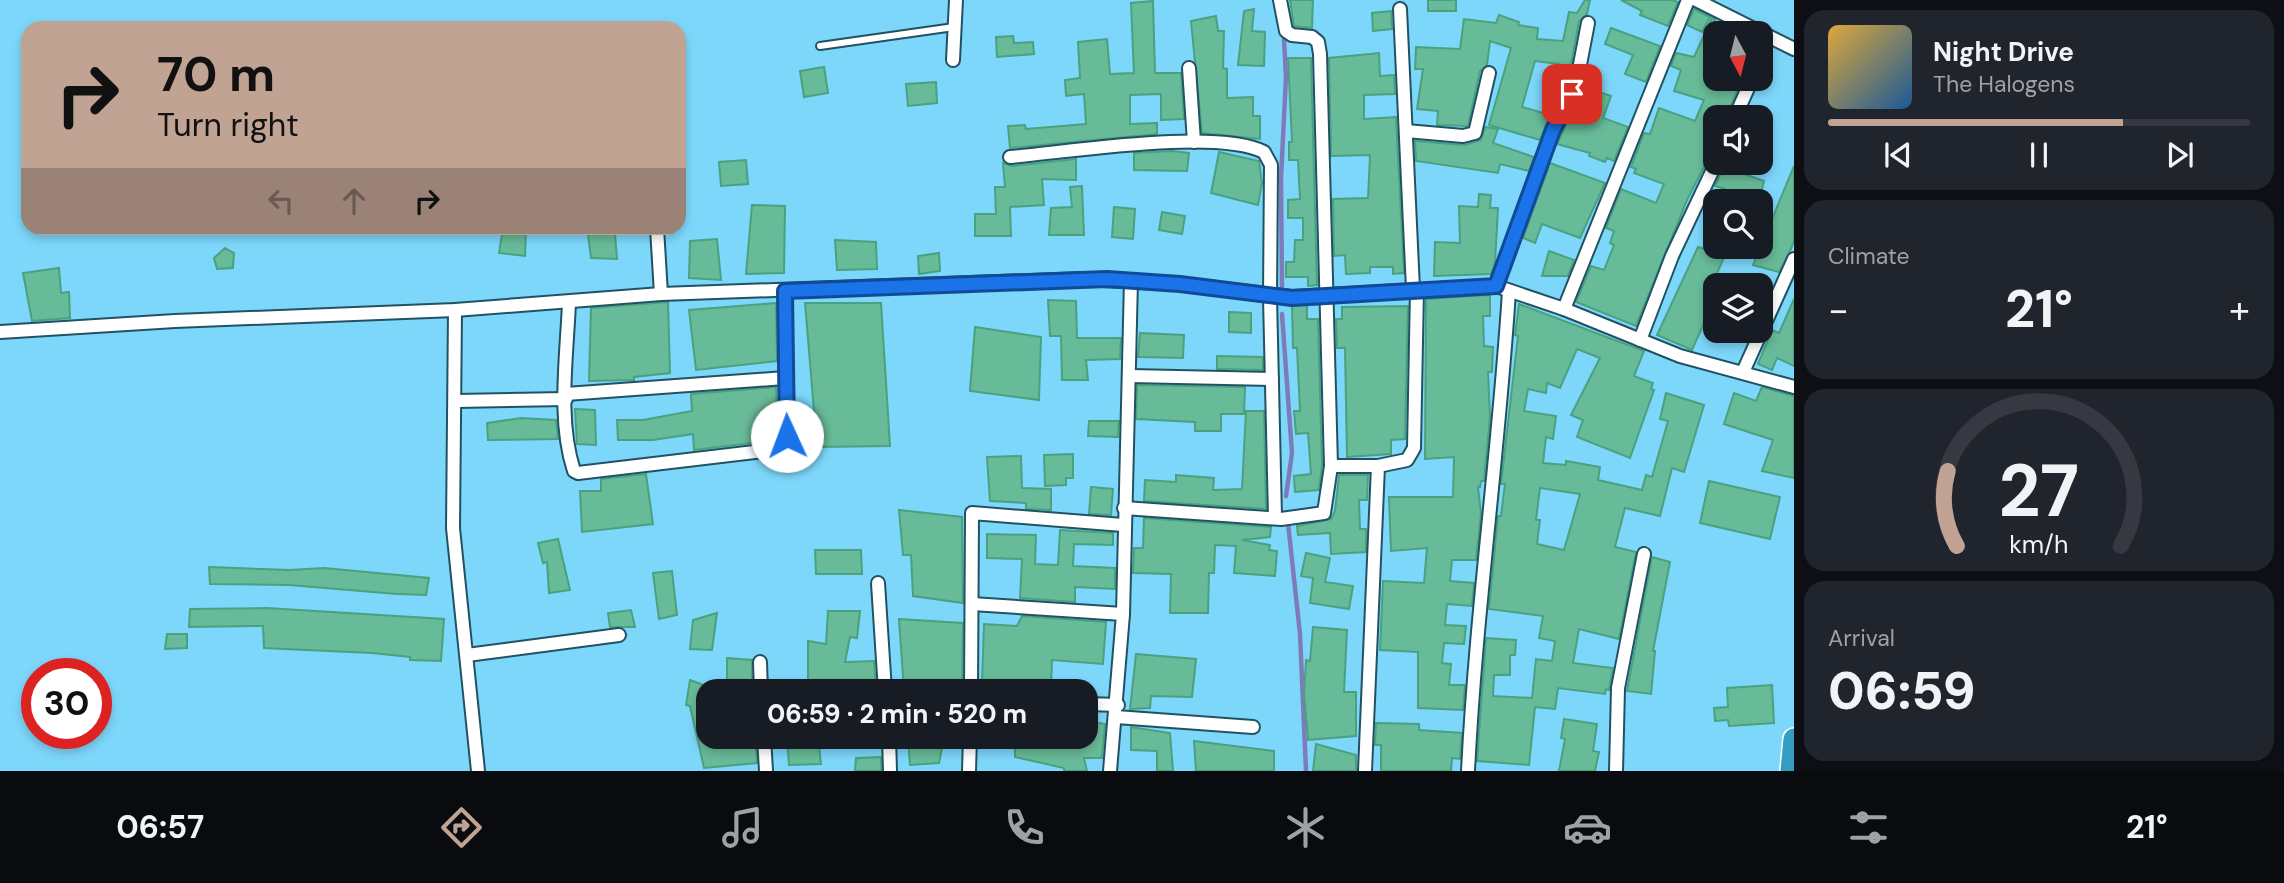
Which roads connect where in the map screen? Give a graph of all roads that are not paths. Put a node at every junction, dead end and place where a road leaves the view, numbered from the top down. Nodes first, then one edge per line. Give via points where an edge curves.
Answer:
1 (956, 0) edge
2 (1280, 0) edge
3 (1688, 0) edge
4 (1696, 0) edge
5 (1401, 9) dead end
6 (1737, 21) edge
7 (1588, 23) dead end
8 (954, 27) junction
9 (1773, 39) edge
10 (820, 46) dead end
11 (1794, 49) edge
12 (953, 60) dead end
13 (1189, 68) dead end
14 (1489, 73) dead end
15 (1406, 131) junction
16 (1194, 142) junction
17 (1010, 157) dead end
18 (1710, 175) edge
19 (657, 235) edge
20 (1794, 259) edge
21 (1131, 280) junction
22 (1496, 286) junction
23 (1415, 289) junction
24 (785, 291) junction
25 (1509, 291) junction
26 (660, 294) junction
27 (1328, 296) junction
28 (1269, 297) junction
29 (569, 302) junction
30 (1564, 309) junction
31 (455, 310) junction
32 (0, 332) edge
33 (1640, 340) junction
34 (1743, 372) junction
35 (1130, 376) junction
36 (785, 378) junction
37 (1272, 379) junction
38 (1794, 387) edge
39 (566, 396) junction
40 (456, 401) junction
41 (1331, 466) junction
42 (1378, 466) junction
43 (1124, 508) junction
44 (1275, 517) junction
45 (1123, 524) junction
46 (1644, 554) dead end
47 (878, 583) dead end
48 (972, 604) junction
49 (1123, 614) junction
50 (620, 635) dead end
51 (467, 655) junction
52 (760, 662) dead end
53 (761, 679) edge
54 (885, 679) edge
55 (971, 679) edge
56 (1098, 707) edge
57 (1117, 711) junction
58 (1253, 727) dead end
59 (1794, 739) edge
60 (765, 749) edge
61 (889, 749) edge
62 (970, 749) edge
63 (478, 771) edge
64 (766, 771) edge
65 (890, 771) edge
66 (969, 771) edge
67 (1110, 771) edge
68 (1365, 771) edge
69 (1468, 771) edge
70 (1615, 771) edge
71 (1791, 771) edge

1 - 8 street
2 - 27 street via 1286,31 1312,37 1320,54
3 - 30 street
4 - 6 street
5 - 15 street
7 - 22 street via 1577,80 1553,130
8 - 10 lane
8 - 12 street
9 - 11 street
13 - 16 street
14 - 15 street via 1475,133
15 - 23 street
16 - 17 street
16 - 28 street via 1258,149 1269,158
18 - 33 street
19 - 26 street
20 - 34 street
21 - 24 street
21 - 28 street
21 - 35 street
22 - 23 street
22 - 25 street
23 - 27 street
23 - 42 street via 1414,448 1407,460
24 - 26 street
24 - 36 street
25 - 30 street
25 - 69 street
26 - 29 street
27 - 28 street
27 - 41 street
28 - 37 street
29 - 31 street
29 - 39 street
30 - 33 street
31 - 32 street via 175,320
31 - 40 street
33 - 34 street
34 - 38 street
35 - 37 street
35 - 43 street
36 - 39 street
36 - 39 street via 787,436 784,444 771,450 578,473 569,453
37 - 44 street
39 - 40 street
40 - 51 street via 453,528
41 - 42 street
41 - 44 street via 1324,513
42 - 68 street
43 - 44 street
43 - 45 street
45 - 48 street via 972,513
45 - 49 street
46 - 70 street via 1618,688
47 - 54 street
48 - 49 street
48 - 55 street
49 - 57 street
50 - 51 street
51 - 63 street
52 - 53 street
56 - 57 street
57 - 58 street
57 - 67 street
59 - 71 highway
60 - 64 street
61 - 65 street
62 - 66 street

